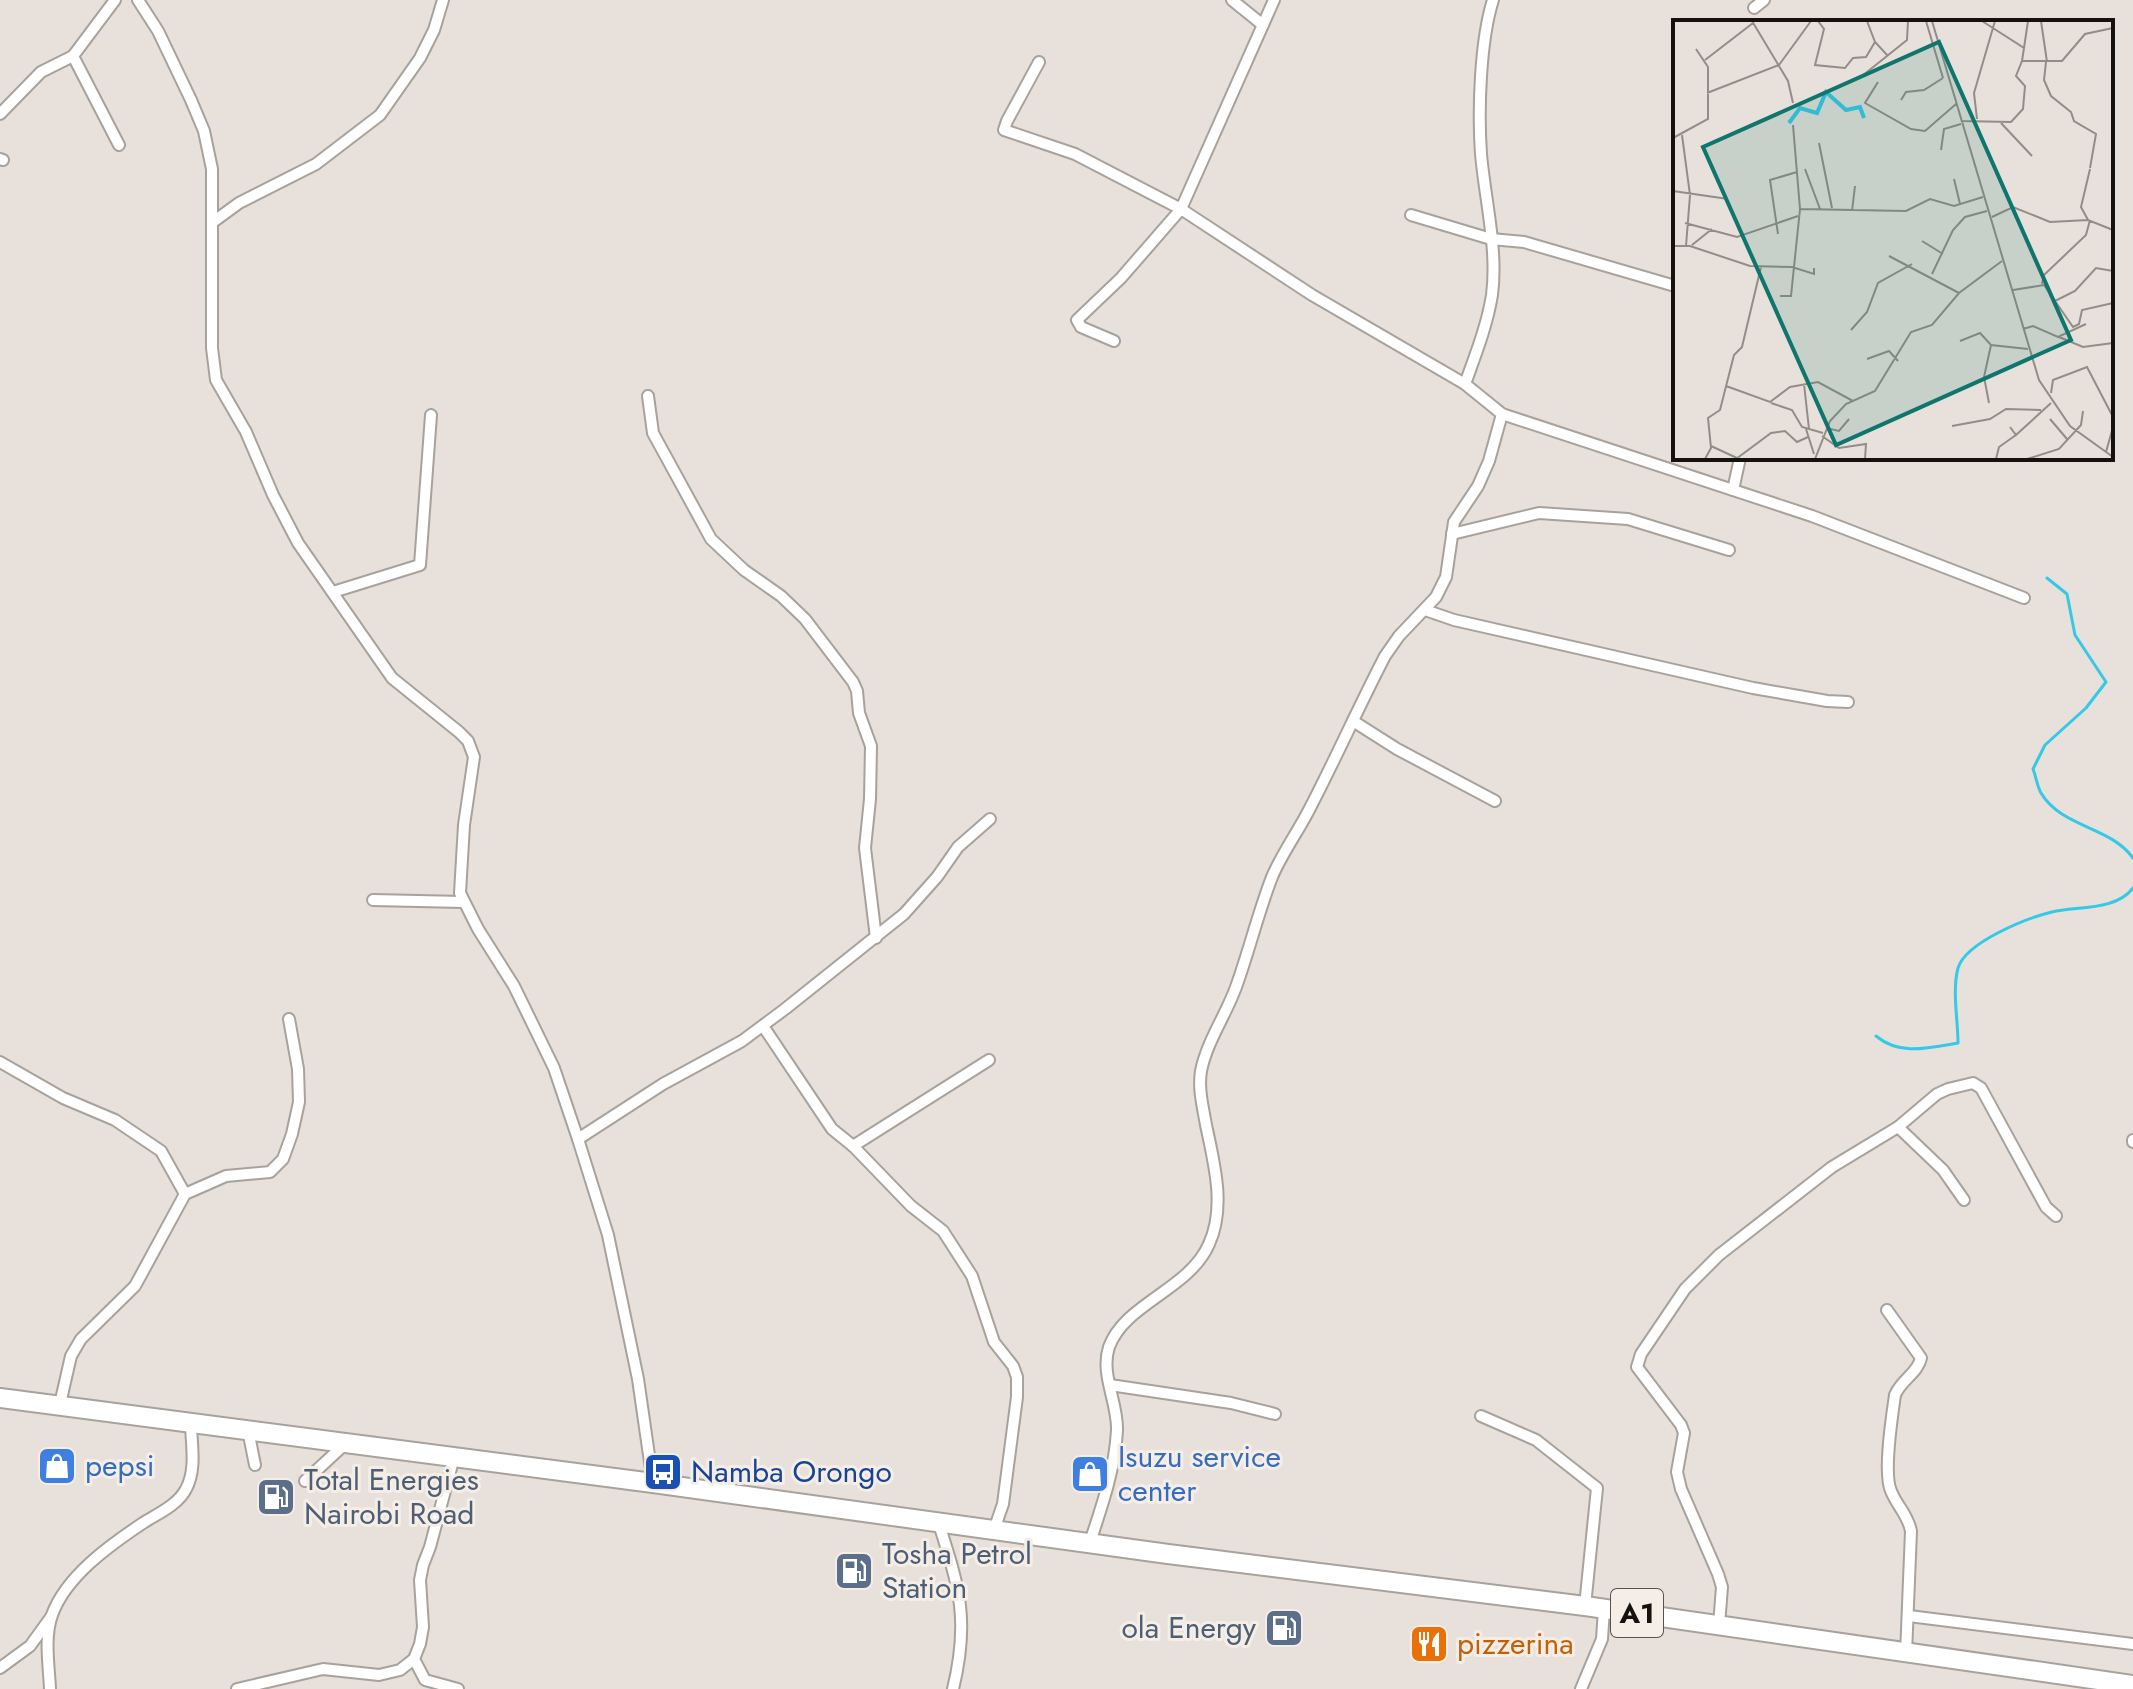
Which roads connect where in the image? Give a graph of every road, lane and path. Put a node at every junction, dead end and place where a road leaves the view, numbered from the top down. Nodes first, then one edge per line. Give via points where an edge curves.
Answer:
1 (115, 0) edge
2 (138, 0) edge
3 (443, 0) edge
4 (1232, 0) edge
5 (1274, 0) edge
6 (1493, 0) edge
7 (1764, 0) edge
8 (1754, 8) dead end
9 (1263, 25) junction
10 (73, 56) junction
11 (1039, 62) dead end
12 (0, 114) edge
13 (119, 145) dead end
14 (1181, 209) junction
15 (1411, 215) dead end
16 (213, 222) junction
17 (1491, 239) junction
18 (1673, 285) edge
19 (1114, 341) dead end
20 (1465, 384) junction
21 (648, 396) dead end
22 (1502, 414) junction
23 (431, 415) dead end
24 (1740, 460) edge
25 (1733, 490) junction
26 (1452, 534) junction
27 (1729, 550) dead end
28 (333, 592) junction
29 (2024, 598) dead end
30 (1425, 610) junction
31 (1848, 702) dead end
32 (1353, 721) junction
33 (1495, 801) dead end
34 (990, 819) dead end
35 (373, 900) dead end
36 (463, 902) junction
37 (876, 938) junction
38 (289, 1019) dead end
39 (763, 1026) junction
40 (989, 1060) dead end
41 (0, 1062) edge
42 (1898, 1127) junction
43 (578, 1139) junction
44 (853, 1146) junction
45 (185, 1194) junction
46 (1964, 1200) dead end
47 (2056, 1216) dead end
48 (1887, 1310) dead end
49 (1110, 1385) junction
50 (0, 1398) edge
51 (60, 1404) junction
52 (1275, 1414) dead end
53 (1481, 1416) dead end
54 (191, 1422) junction
55 (248, 1430) junction
56 (346, 1443) junction
57 (454, 1457) junction
58 (255, 1465) dead end
59 (305, 1481) dead end
60 (653, 1483) junction
61 (938, 1521) junction
62 (994, 1530) junction
63 (1090, 1542) junction
64 (1595, 1608) junction
65 (52, 1615) junction
66 (1909, 1616) junction
67 (1719, 1625) junction
68 (2133, 1644) edge
69 (1906, 1654) junction
70 (414, 1659) junction
71 (0, 1668) edge
72 (276, 1684) edge
73 (2133, 1685) edge
74 (50, 1689) edge
75 (237, 1689) edge
76 (458, 1689) edge
77 (953, 1689) edge
78 (1581, 1689) edge

1 - 10 street
2 - 16 street via 204,131 212,169
3 - 16 street via 420,58 380,115 316,164
4 - 9 street
5 - 9 street
6 - 17 street via 1481,94 1481,153
7 - 8 street
9 - 14 street
10 - 12 street via 41,72
10 - 13 street
11 - 14 street via 1004,130 1075,154
14 - 19 street via 1078,318 1081,327
14 - 20 street via 1312,295
15 - 17 street
16 - 28 street via 216,380 291,530
17 - 18 street via 1524,242
17 - 20 street via 1492,295
20 - 22 street
21 - 37 street via 653,433 711,539 805,619 857,691 871,746 865,848
22 - 25 street
22 - 26 street via 1489,461
23 - 28 street via 420,565
24 - 25 street
25 - 29 street
26 - 27 street via 1539,513 1628,519
26 - 30 street via 1446,577
28 - 36 street via 392,678 471,747 474,770 459,880
30 - 31 street via 1753,688
30 - 32 street via 1385,656
32 - 33 street
32 - 49 street via 1271,880 1201,1071 1200,1095 1217,1197 1209,1245 1178,1283 1117,1333 1106,1357
34 - 37 street
35 - 36 street
36 - 43 street via 514,986 554,1068
37 - 39 street
38 - 45 street via 299,1102 283,1159 270,1172 226,1176
39 - 43 street
39 - 44 street via 832,1129
40 - 44 street
41 - 45 street via 115,1120 161,1151
42 - 46 street via 1943,1170
42 - 47 street via 1937,1094 1978,1085
42 - 67 street via 1832,1167 1719,1255 1685,1289 1637,1361 1684,1433 1677,1472 1722,1587
43 - 60 street via 608,1235
44 - 62 street via 958,1251 981,1298 994,1342 1013,1366 1017,1397 1003,1504
45 - 51 street via 135,1286 81,1339 71,1356
48 - 66 street via 1921,1358 1895,1395 1888,1469 1890,1491 1911,1531
49 - 52 street
49 - 63 street via 1117,1426 1115,1455
50 - 51 highway, A1
51 - 54 highway, A1
53 - 64 street via 1536,1440 1597,1488
54 - 55 highway, A1
54 - 65 street via 192,1475 183,1495 91,1564 67,1587
55 - 56 highway, A1
55 - 58 street
56 - 57 highway, A1
56 - 59 street
57 - 60 highway, A1
57 - 70 street via 420,1580 423,1627
60 - 61 highway, A1
61 - 62 highway, A1
61 - 77 street via 958,1582 963,1622
62 - 63 highway, A1
63 - 64 highway, A1 / A1
64 - 67 highway, A1 / A1
64 - 78 street via 1602,1639
65 - 71 street via 30,1646
65 - 74 street
66 - 68 street
66 - 69 street
67 - 69 highway, A1 / A1
69 - 73 highway, A1
70 - 72 street via 400,1670 379,1675 323,1669
70 - 76 street via 425,1680
72 - 75 street

